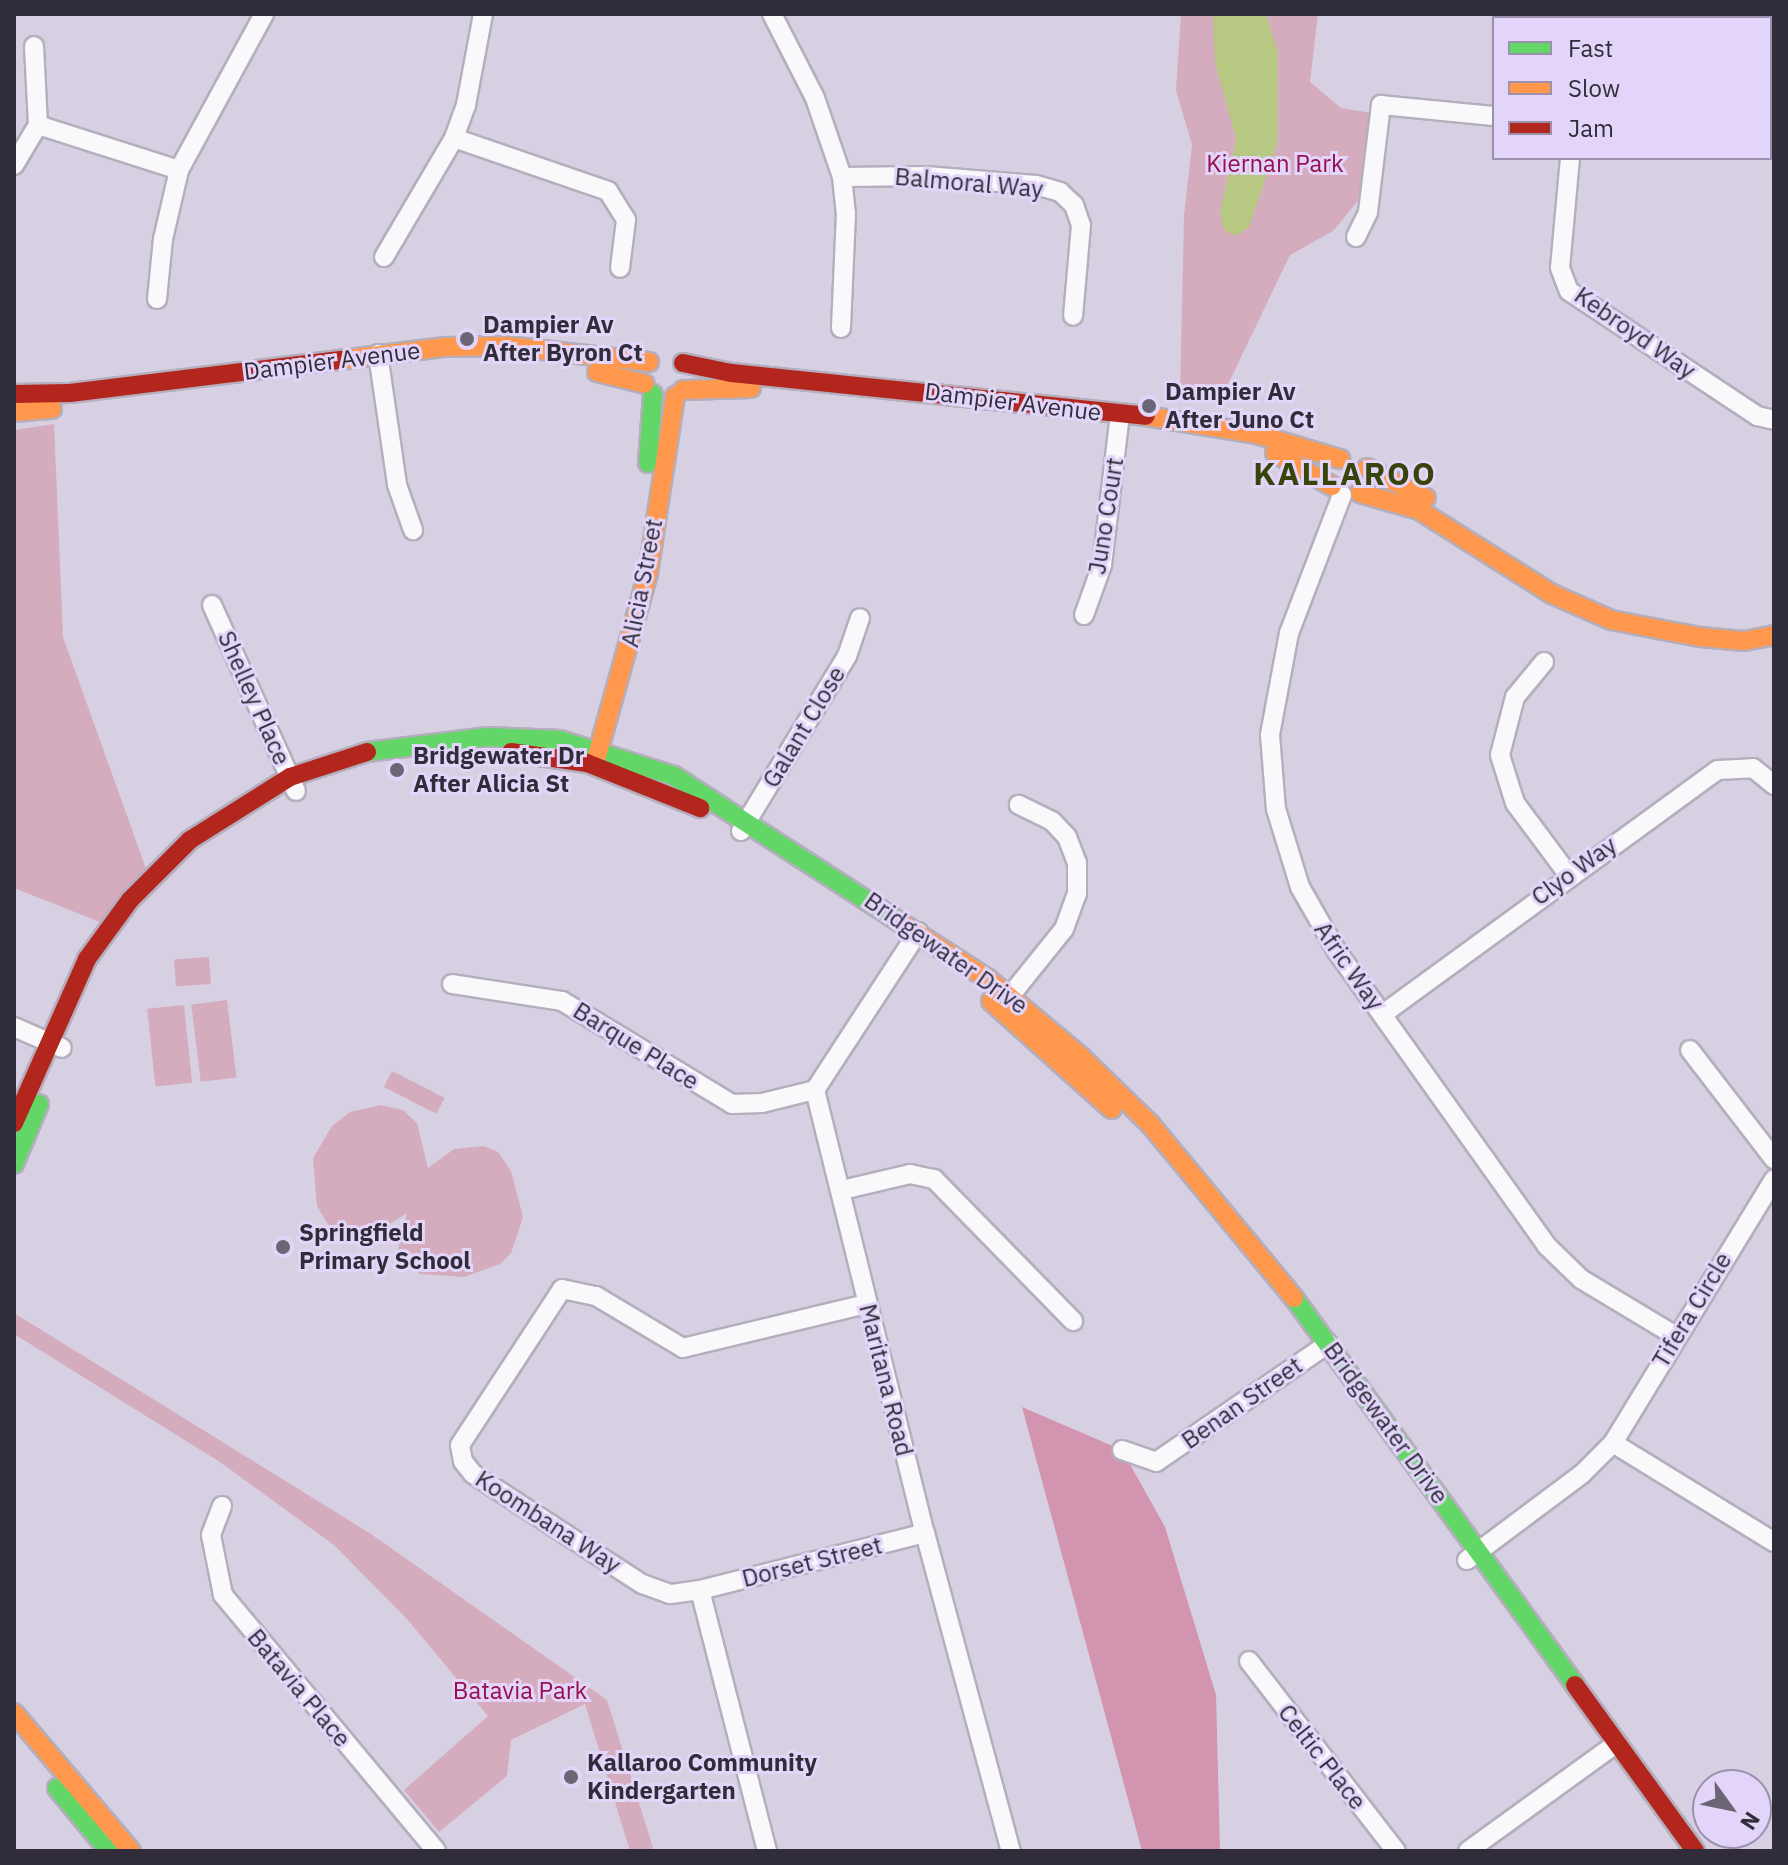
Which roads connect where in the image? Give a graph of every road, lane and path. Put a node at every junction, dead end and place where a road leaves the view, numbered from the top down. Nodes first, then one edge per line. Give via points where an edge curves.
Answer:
1 (264, 14) edge
2 (483, 14) edge
3 (772, 14) edge
4 (34, 46) dead end
5 (1492, 116) edge
6 (38, 125) junction
7 (454, 138) junction
8 (1570, 160) edge
9 (14, 165) edge
10 (179, 170) junction
11 (842, 177) junction
12 (1356, 237) dead end
13 (384, 257) dead end
14 (620, 268) dead end
15 (157, 299) dead end
16 (1073, 316) dead end
17 (841, 328) dead end
18 (380, 361) junction
19 (649, 362) junction
20 (683, 363) junction
21 (649, 389) junction
22 (679, 393) junction
23 (14, 394) edge
24 (14, 412) edge
25 (1774, 420) edge
26 (1120, 421) junction
27 (1340, 459) junction
28 (1367, 468) junction
29 (1344, 492) junction
30 (413, 530) dead end
31 (212, 605) dead end
32 (1084, 615) dead end
33 (860, 618) dead end
34 (1774, 621) edge
35 (1774, 635) edge
36 (1544, 662) dead end
37 (592, 756) junction
38 (293, 784) junction
39 (1774, 785) edge
40 (1019, 805) dead end
41 (744, 826) junction
42 (1568, 874) junction
43 (914, 937) junction
44 (452, 984) dead end
45 (1005, 1002) junction
46 (1383, 1014) junction
47 (14, 1027) edge
48 (56, 1045) junction
49 (1690, 1050) dead end
50 (815, 1090) junction
51 (14, 1123) edge
52 (1774, 1159) edge
53 (14, 1164) edge
54 (1774, 1179) edge
55 (842, 1190) junction
56 (866, 1304) junction
57 (1073, 1321) dead end
58 (1676, 1336) junction
59 (1322, 1348) junction
60 (1613, 1443) junction
61 (1122, 1450) dead end
62 (222, 1506) dead end
63 (925, 1533) junction
64 (1774, 1542) edge
65 (1472, 1556) junction
66 (700, 1590) junction
67 (1249, 1661) dead end
68 (14, 1713) edge
69 (14, 1738) edge
70 (1612, 1747) junction
71 (120, 1849) edge
72 (436, 1851) edge
73 (767, 1851) edge
74 (1011, 1851) edge
75 (1396, 1851) edge
76 (1468, 1851) edge
77 (1677, 1851) edge
78 (1695, 1851) edge

1 - 10 street
2 - 7 street via 466,105
3 - 11 street via 815,98
4 - 6 street
5 - 12 street via 1381,105 1368,212
6 - 9 street
6 - 10 street
7 - 13 street
7 - 14 street via 608,191 626,220
8 - 25 street, Kebroyd Way via 1560,268 1569,291 1757,416
10 - 15 street via 163,239
11 - 16 street, Balmoral Way via 926,176 1036,185 1060,192 1074,205 1081,225
11 - 17 street via 846,213
18 - 19 main road, Dampier Avenue via 506,346
18 - 21 main road, Dampier Avenue via 526,363 582,369
18 - 23 main road, Dampier Avenue via 70,393
18 - 24 main road, Dampier Avenue
18 - 30 street via 397,485
19 - 20 main road via 665,354
19 - 21 main road
20 - 22 main road via 688,377
20 - 26 main road, Dampier Avenue
21 - 22 main road
21 - 37 main road, Alicia Street via 636,556
22 - 26 main road, Dampier Avenue via 737,387
22 - 37 main road, Alicia Street via 648,573
26 - 27 main road, Dampier Avenue via 1256,434
26 - 29 main road, Dampier Avenue via 1270,451
26 - 32 street, Juno Court via 1102,565
27 - 28 main road via 1354,458
27 - 29 main road via 1331,469
28 - 29 main road via 1368,482
28 - 34 main road via 1594,598 1694,622
29 - 35 main road, Dampier Avenue via 1419,510 1552,594 1611,620 1700,637 1744,641
29 - 46 street, Afric Way via 1286,643 1271,758 1276,809 1312,914
31 - 38 street, Shelley Place
33 - 41 street, Galant Close via 847,656
36 - 42 street via 1515,697 1500,755 1515,803
37 - 38 main road, Bridgewater Drive via 526,737 450,738 358,753
37 - 41 main road, Bridgewater Drive
38 - 48 main road, Bridgewater Drive via 209,843 164,885 93,980
39 - 42 street, Clyo Way via 1753,768 1718,770
40 - 45 street via 1052,821 1067,837 1077,863 1077,894 1064,929
41 - 43 main road, Bridgewater Drive
42 - 46 street, Clyo Way
43 - 45 main road, Bridgewater Drive
43 - 50 street
44 - 50 street, Barque Place via 562,1001 732,1104 762,1103
45 - 59 main road, Bridgewater Drive via 1134,1129
46 - 58 street, Afric Way via 1547,1246 1589,1285
47 - 48 street
48 - 51 main road, Bridgewater Drive
48 - 53 main road, Bridgewater Drive
49 - 52 street
50 - 55 street, Maritana Road
54 - 58 street, Tifera Circle
55 - 56 street, Maritana Road
55 - 57 street via 910,1174 934,1179
56 - 63 street, Maritana Road
56 - 66 street, Koombana Way via 683,1348 596,1296 562,1289 466,1431 460,1445 463,1461 482,1480 652,1590
58 - 60 street, Tifera Circle
59 - 61 street, Benan Street via 1156,1462
59 - 65 main road, Bridgewater Drive
60 - 64 street
60 - 65 street, Tifera Circle via 1582,1474
62 - 72 street, Batavia Place via 211,1535 223,1595
63 - 66 street, Dorset Street
63 - 74 street, Maritana Road
65 - 70 main road, Bridgewater Drive
66 - 73 street
67 - 75 street, Celtic Place
68 - 71 main road
69 - 71 main road
70 - 76 street
70 - 77 main road, Bridgewater Drive
70 - 78 main road, Bridgewater Drive

